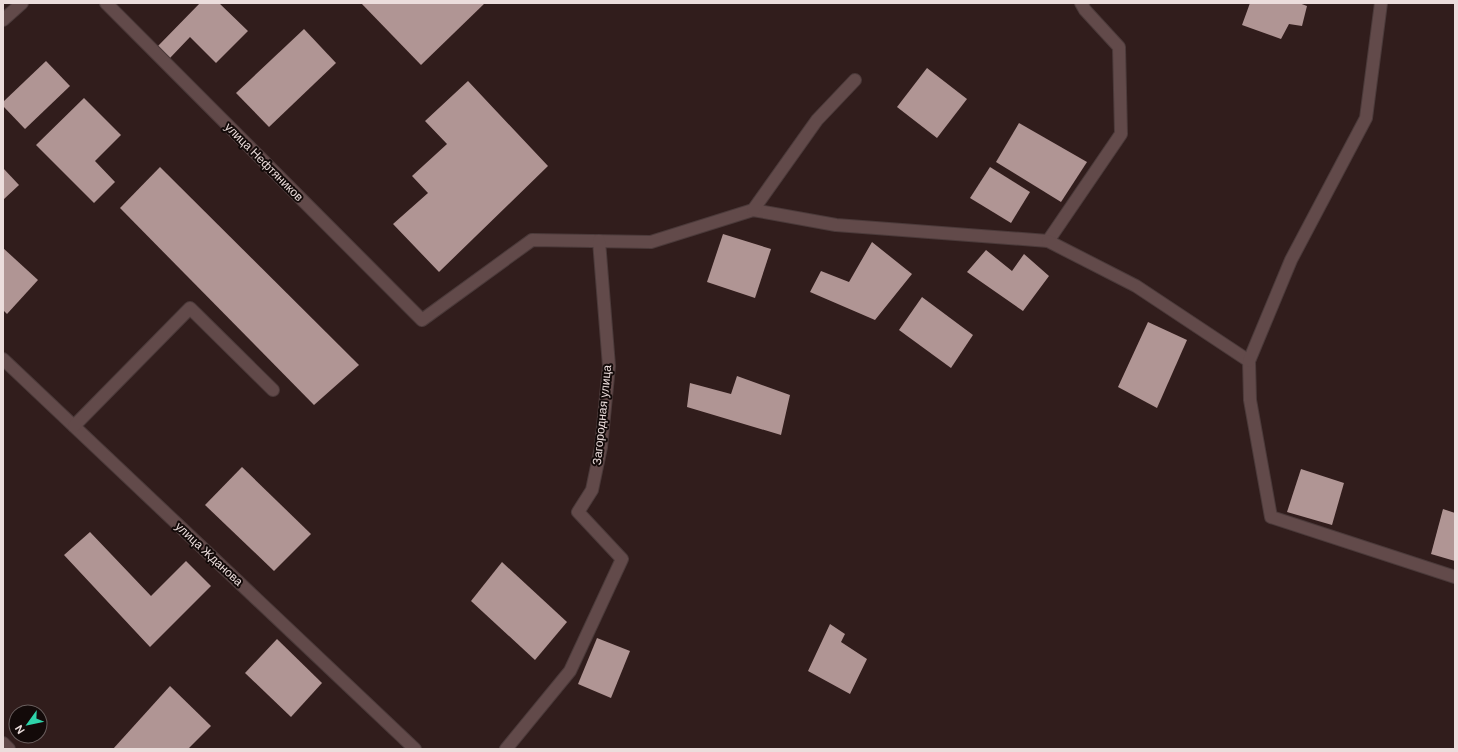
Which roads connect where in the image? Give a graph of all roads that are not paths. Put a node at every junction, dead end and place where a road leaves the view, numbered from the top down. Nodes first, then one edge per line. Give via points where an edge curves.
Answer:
1 (22, 3) edge
2 (106, 3) edge
3 (1081, 3) edge
4 (1381, 3) edge
5 (3, 20) edge
6 (855, 80) dead end
7 (753, 210) junction
8 (599, 241) junction
9 (1048, 241) junction
10 (3, 359) edge
11 (1249, 361) junction
12 (273, 390) dead end
13 (74, 426) junction
14 (1455, 577) edge
15 (3, 743) edge
16 (9, 749) edge
17 (415, 749) edge
18 (506, 749) edge

1 - 5 street
2 - 8 street, улица Нефтяников via 422,320 532,240
3 - 9 street via 1084,10 1119,47 1121,134
4 - 11 street via 1366,118 1291,260
6 - 7 street via 817,120
7 - 8 street via 651,242
7 - 9 street via 836,225
8 - 18 street, Загородная улица via 609,366 601,447 592,490 578,512 622,559 570,671
9 - 11 street via 1136,286
10 - 13 street, улица Жданова
11 - 14 street via 1250,400 1271,517
12 - 13 street via 190,308
13 - 17 street, улица Жданова
15 - 16 street

